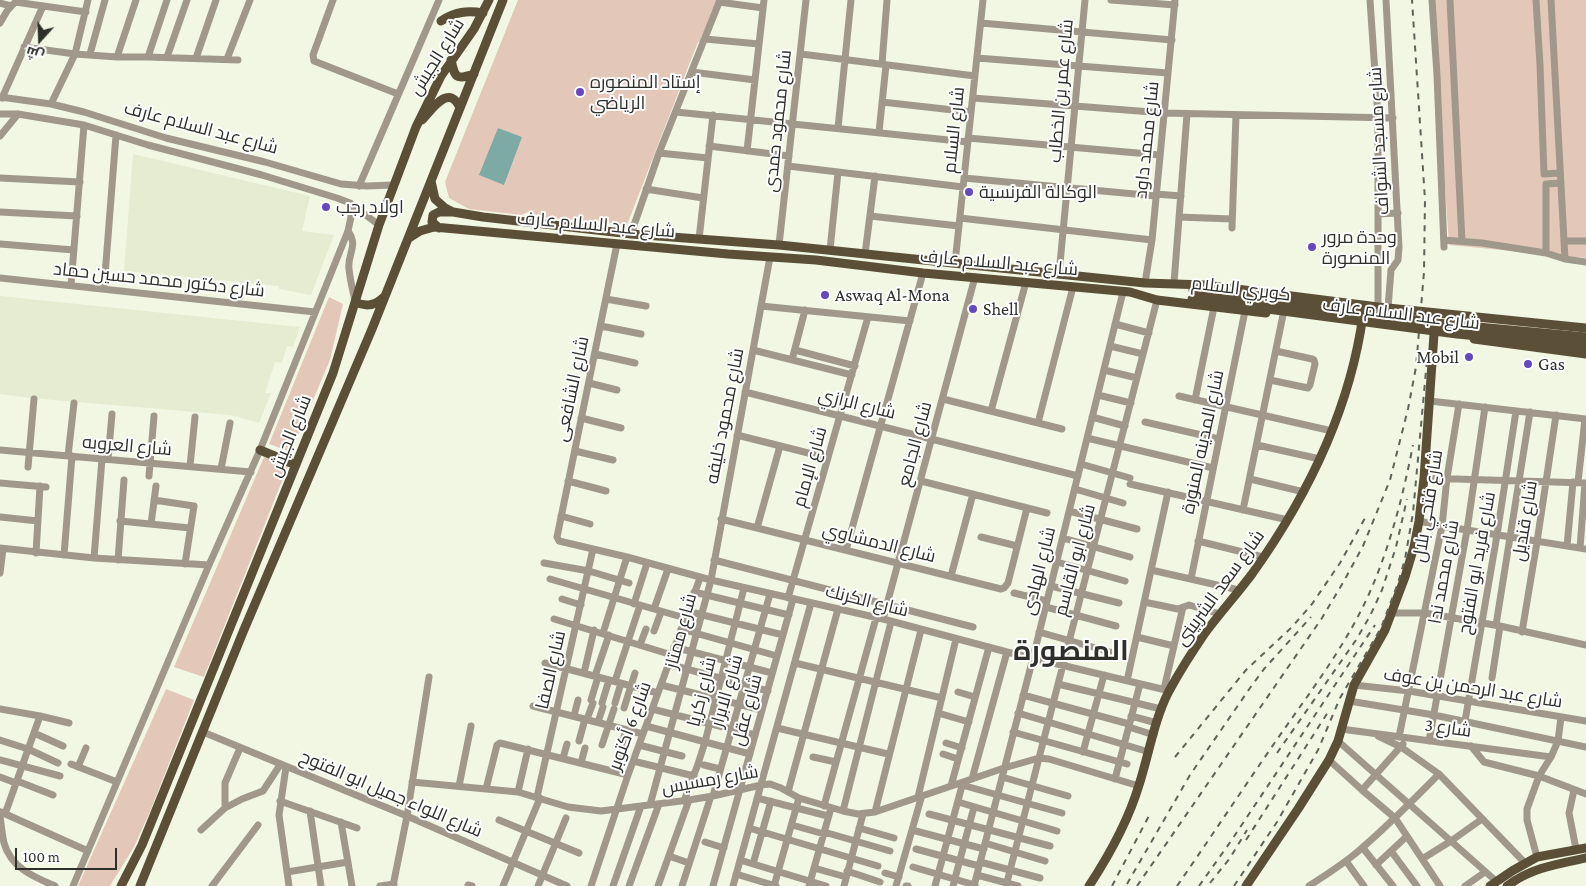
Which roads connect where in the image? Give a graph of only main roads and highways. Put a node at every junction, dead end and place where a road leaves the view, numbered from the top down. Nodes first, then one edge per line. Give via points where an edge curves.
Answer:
1 (489, 0) edge
2 (504, 0) edge
3 (483, 13) junction
4 (441, 21) dead end
5 (451, 60) junction
6 (474, 74) junction
7 (460, 108) junction
8 (416, 127) junction
9 (431, 181) junction
10 (453, 212) junction
11 (439, 228) junction
12 (409, 238) junction
13 (1145, 283) junction
14 (1204, 285) junction
15 (1127, 292) junction
16 (386, 293) junction
17 (1192, 295) junction
18 (355, 302) junction
19 (1364, 305) junction
20 (1202, 306) junction
21 (1455, 315) junction
22 (1362, 324) junction
23 (1533, 324) junction
24 (1586, 328) edge
25 (1434, 334) junction
26 (1454, 336) junction
27 (1586, 337) edge
28 (1586, 346) edge
29 (1533, 348) junction
30 (1586, 354) edge
31 (260, 450) road end
32 (296, 465) junction
33 (231, 625) junction
34 (244, 631) junction
35 (1583, 849) edge
36 (1586, 858) edge
37 (126, 876) junction
38 (1493, 884) edge
39 (141, 885) edge
40 (121, 886) edge
41 (1089, 886) edge
42 (1246, 886) edge
43 (1507, 886) edge

1 - 3 main road, شارع الجيش
2 - 6 main road, شارع الجيش
3 - 4 main road via 461,12
3 - 5 main road, شارع الجيش
5 - 6 main road via 457,77
5 - 8 main road, شارع الجيش
6 - 7 main road, شارع الجيش
7 - 8 main road via 453,99 442,99
7 - 9 main road, شارع الجيش
8 - 18 main road, شارع الجيش via 379,225
9 - 10 main road via 435,199
9 - 12 main road, شارع الجيش
10 - 11 main road via 433,215 432,222
10 - 13 main road, شارع عبد السلام عارف via 631,234 779,245
11 - 12 main road, شارع عبد السلام عارف via 420,230
11 - 15 main road, شارع عبد السلام عارف via 816,260
12 - 16 main road, شارع الجيش
13 - 14 main road, شارع عبد السلام عارف
13 - 17 main road, كوبري السلام
14 - 19 main road, شارع عبد السلام عارف
14 - 20 main road
15 - 17 main road, كوبري السلام
15 - 20 main road, شارع عبد السلام عارف
16 - 18 main road via 372,305
16 - 34 main road, شارع الجيش
17 - 27 main road, كوبري السلام, bridge
17 - 28 main road, كوبري السلام, bridge via 1457,334
18 - 32 main road, شارع الجيش via 333,373
19 - 21 main road, شارع عبد السلام عارف
19 - 22 main road, شارع سعد الشربينى
20 - 22 main road, شارع عبد السلام عارف
21 - 23 main road, شارع عبد السلام عارف
21 - 26 main road
22 - 25 main road, شارع عبد السلام عارف
22 - 41 main road, شارع سعد الشربينى via 1346,391 1304,492 1263,557 1167,690 1131,810 1110,854
23 - 24 main road, شارع عبد السلام عارف
23 - 29 main road
25 - 26 main road, شارع عبد السلام عارف
25 - 42 main road via 1419,521 1414,547 1392,613 1354,685 1338,741 1328,760
26 - 29 main road, شارع عبد السلام عارف
29 - 30 main road, شارع عبد السلام عارف
31 - 32 main road
32 - 33 main road, شارع الجيش
33 - 34 main road
33 - 37 main road, شارع الجيش via 142,845
34 - 39 main road, شارع الجيش
35 - 38 main road via 1537,857
36 - 43 main road via 1531,871
37 - 39 main road
37 - 40 main road, شارع الجيش

